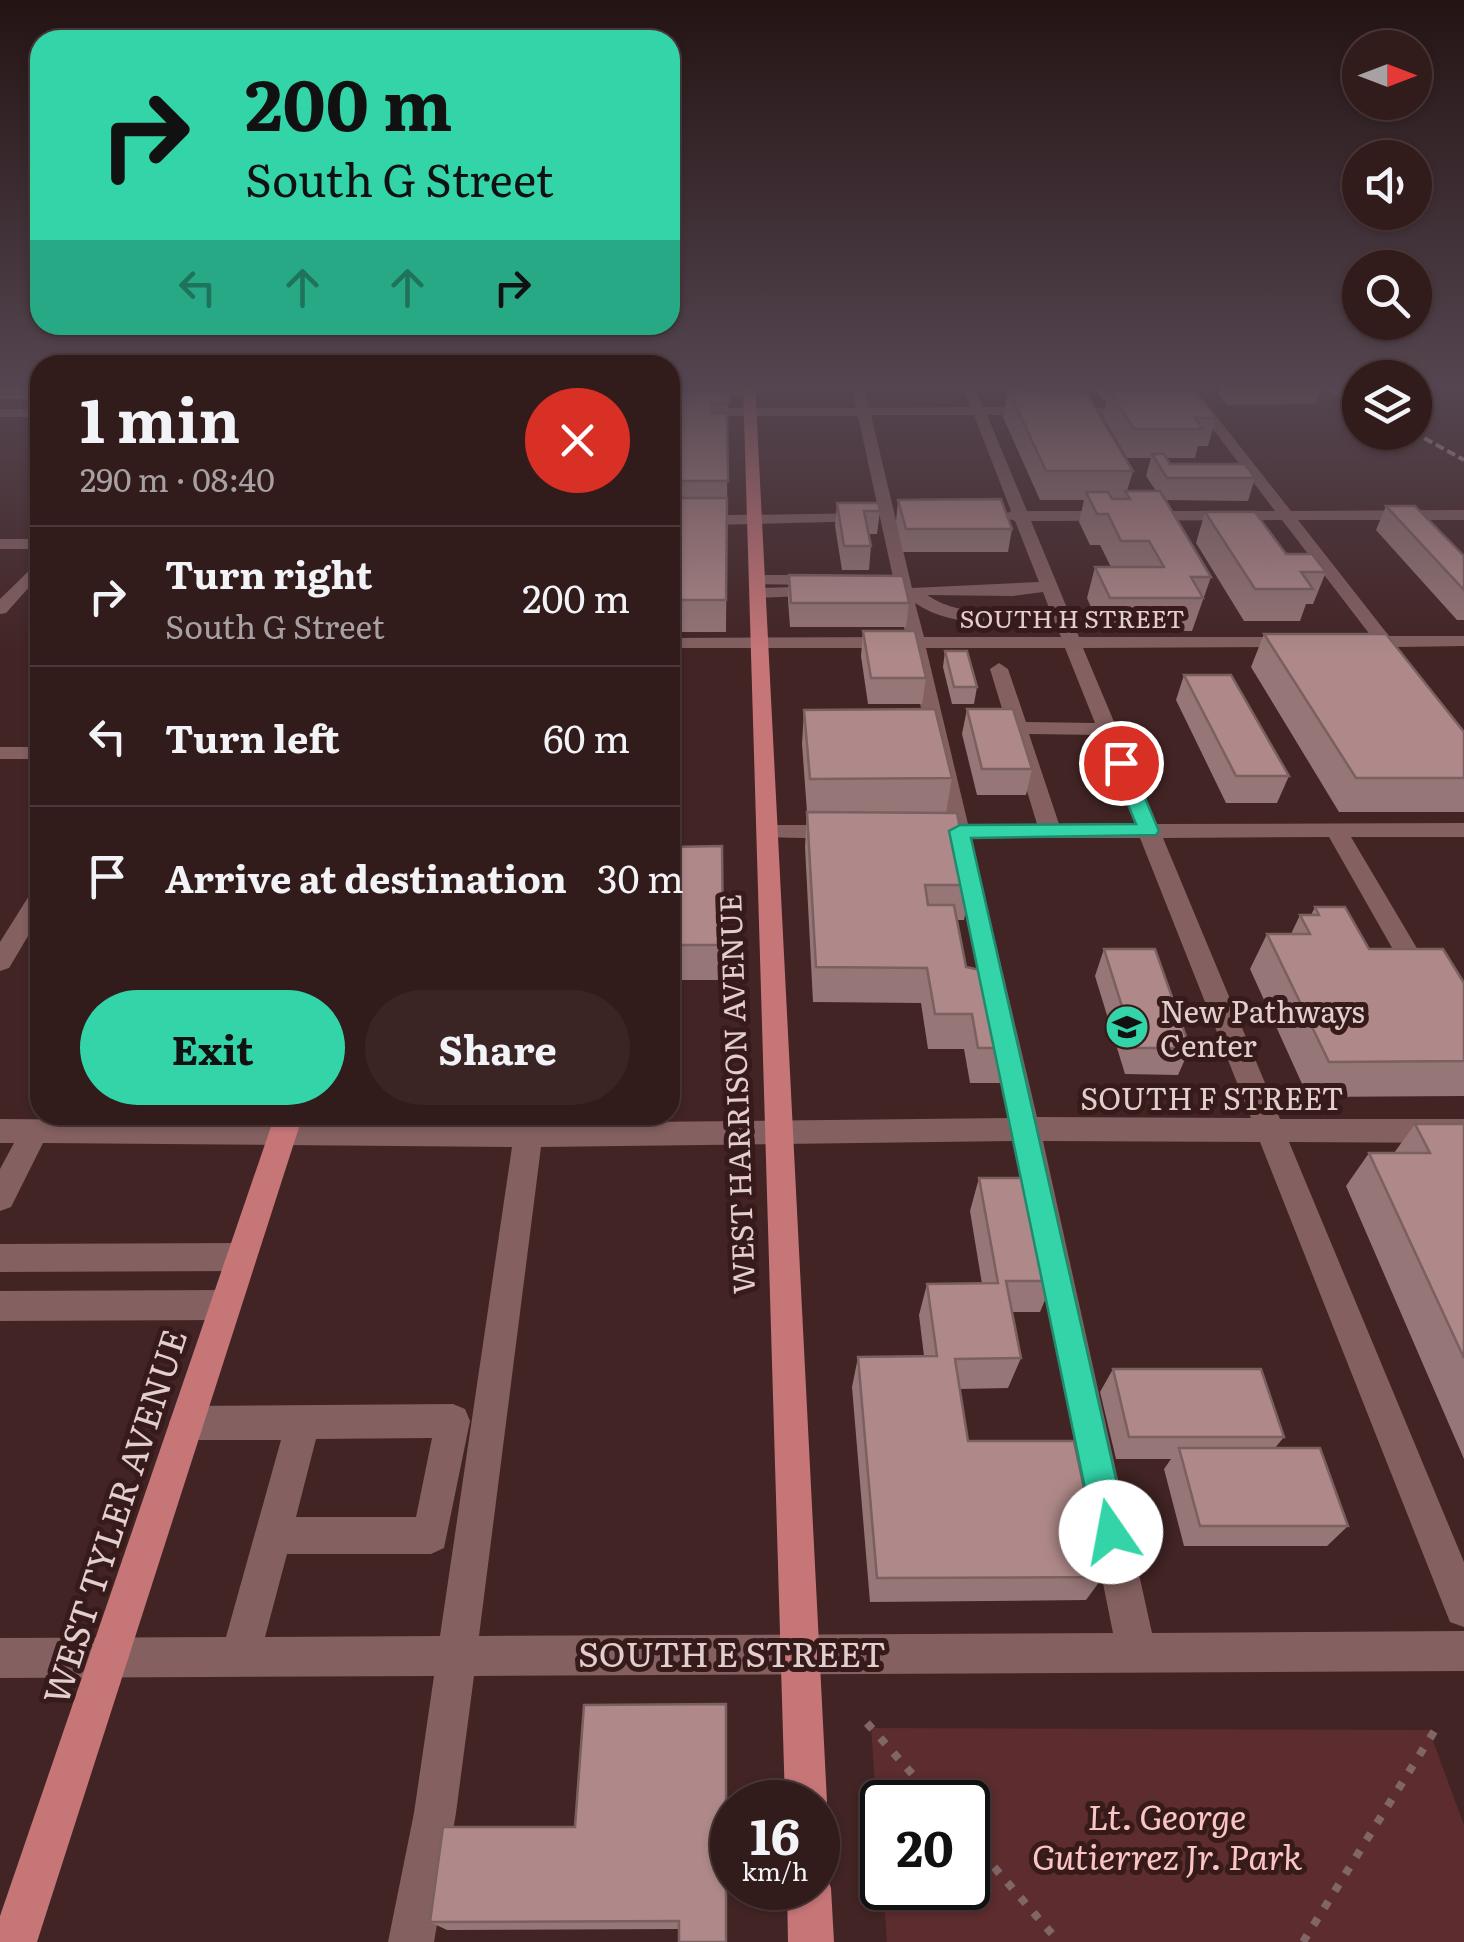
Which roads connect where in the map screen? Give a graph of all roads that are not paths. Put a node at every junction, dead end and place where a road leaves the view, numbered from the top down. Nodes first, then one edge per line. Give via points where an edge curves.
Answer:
1 (753, 474) edge
2 (883, 474) edge
3 (1003, 474) edge
4 (1251, 474) edge
5 (1286, 514) junction
6 (1464, 515) edge
7 (896, 516) junction
8 (982, 516) edge
9 (1020, 516) junction
10 (755, 518) junction
11 (680, 521) edge
12 (0, 544) edge
13 (30, 544) edge
14 (30, 576) edge
15 (848, 585) edge
16 (758, 586) junction
17 (1039, 586) junction
18 (897, 587) junction
19 (0, 609) edge
20 (1050, 612) junction
21 (1464, 641) edge
22 (760, 642) junction
23 (916, 642) junction
24 (1072, 642) junction
25 (1309, 642) edge
26 (1347, 642) edge
27 (680, 643) edge
28 (1390, 649) junction
29 (999, 669) dead end
30 (1018, 728) junction
31 (1107, 729) junction
32 (0, 753) edge
33 (30, 753) edge
34 (1336, 830) junction
35 (1464, 830) edge
36 (960, 831) junction
37 (1050, 831) junction
38 (1148, 831) junction
39 (768, 832) junction
40 (864, 832) edge
41 (921, 832) edge
42 (30, 913) edge
43 (0, 962) edge
44 (1434, 1000) edge
45 (285, 1125) edge
46 (368, 1125) edge
47 (426, 1125) edge
48 (529, 1125) edge
49 (1026, 1129) junction
50 (1272, 1129) junction
51 (0, 1130) edge
52 (35, 1131) junction
53 (1464, 1131) edge
54 (779, 1133) junction
55 (0, 1198) edge
56 (241, 1257) junction
57 (0, 1258) edge
58 (225, 1305) junction
59 (0, 1306) edge
60 (303, 1420) junction
61 (186, 1423) junction
62 (487, 1435) junction
63 (449, 1437) junction
64 (430, 1535) junction
65 (273, 1536) junction
66 (474, 1536) junction
67 (1464, 1608) edge
68 (800, 1652) junction
69 (1136, 1652) junction
70 (1464, 1652) edge
71 (458, 1654) junction
72 (241, 1655) junction
73 (109, 1657) junction
74 (0, 1658) edge
75 (805, 1780) edge
76 (810, 1910) edge
77 (14, 1942) edge
78 (411, 1942) edge
79 (811, 1942) edge

1 - 10 main road, WEST HARRISON AVENUE
2 - 7 street
3 - 9 street
4 - 5 street
5 - 6 street
5 - 9 street
5 - 28 street
7 - 10 street
7 - 18 street
8 - 9 street
9 - 17 street
10 - 11 street
10 - 16 main road, WEST HARRISON AVENUE
12 - 13 street
14 - 19 street
15 - 16 street
16 - 22 main road, WEST HARRISON AVENUE
17 - 18 street
17 - 20 street
18 - 20 street via 972,618
18 - 23 street
20 - 24 street
21 - 28 street
22 - 23 street, SOUTH H STREET
22 - 27 street, SOUTH H STREET
22 - 39 main road, WEST HARRISON AVENUE
23 - 24 street, SOUTH H STREET
23 - 36 street
24 - 25 street, SOUTH H STREET
24 - 31 street
26 - 28 street
29 - 30 street
30 - 31 street
30 - 37 street
31 - 38 street
32 - 33 street
34 - 35 street
34 - 38 street
34 - 44 street
36 - 37 street
36 - 41 street
36 - 49 street
37 - 38 street
38 - 50 street
39 - 40 street
39 - 54 main road, WEST HARRISON AVENUE
42 - 43 street
45 - 46 street, SOUTH F STREET
45 - 52 street, SOUTH F STREET
45 - 56 main road, WEST TYLER AVENUE
46 - 47 street, SOUTH F STREET
47 - 48 street, SOUTH F STREET
48 - 54 street, SOUTH F STREET
48 - 62 street
49 - 50 street, SOUTH F STREET
49 - 54 street, SOUTH F STREET
49 - 69 street
50 - 53 street, SOUTH F STREET
50 - 67 street
51 - 52 street, SOUTH F STREET
52 - 55 street
54 - 68 main road, WEST HARRISON AVENUE
56 - 57 street
56 - 58 main road, WEST TYLER AVENUE
58 - 59 street
58 - 61 main road, WEST TYLER AVENUE
60 - 61 street
60 - 63 street via 452,1420
60 - 65 street
61 - 73 main road, WEST TYLER AVENUE
62 - 63 street
62 - 66 street
63 - 64 street
64 - 65 street
64 - 66 street
65 - 72 street
66 - 71 street
68 - 69 street, SOUTH E STREET
68 - 71 street, SOUTH E STREET
68 - 75 main road, WEST HARRISON AVENUE
69 - 70 street, SOUTH E STREET
71 - 72 street, SOUTH E STREET
71 - 78 street
72 - 73 street, SOUTH E STREET
73 - 74 street, SOUTH E STREET
73 - 77 main road, WEST TYLER AVENUE
76 - 79 main road

